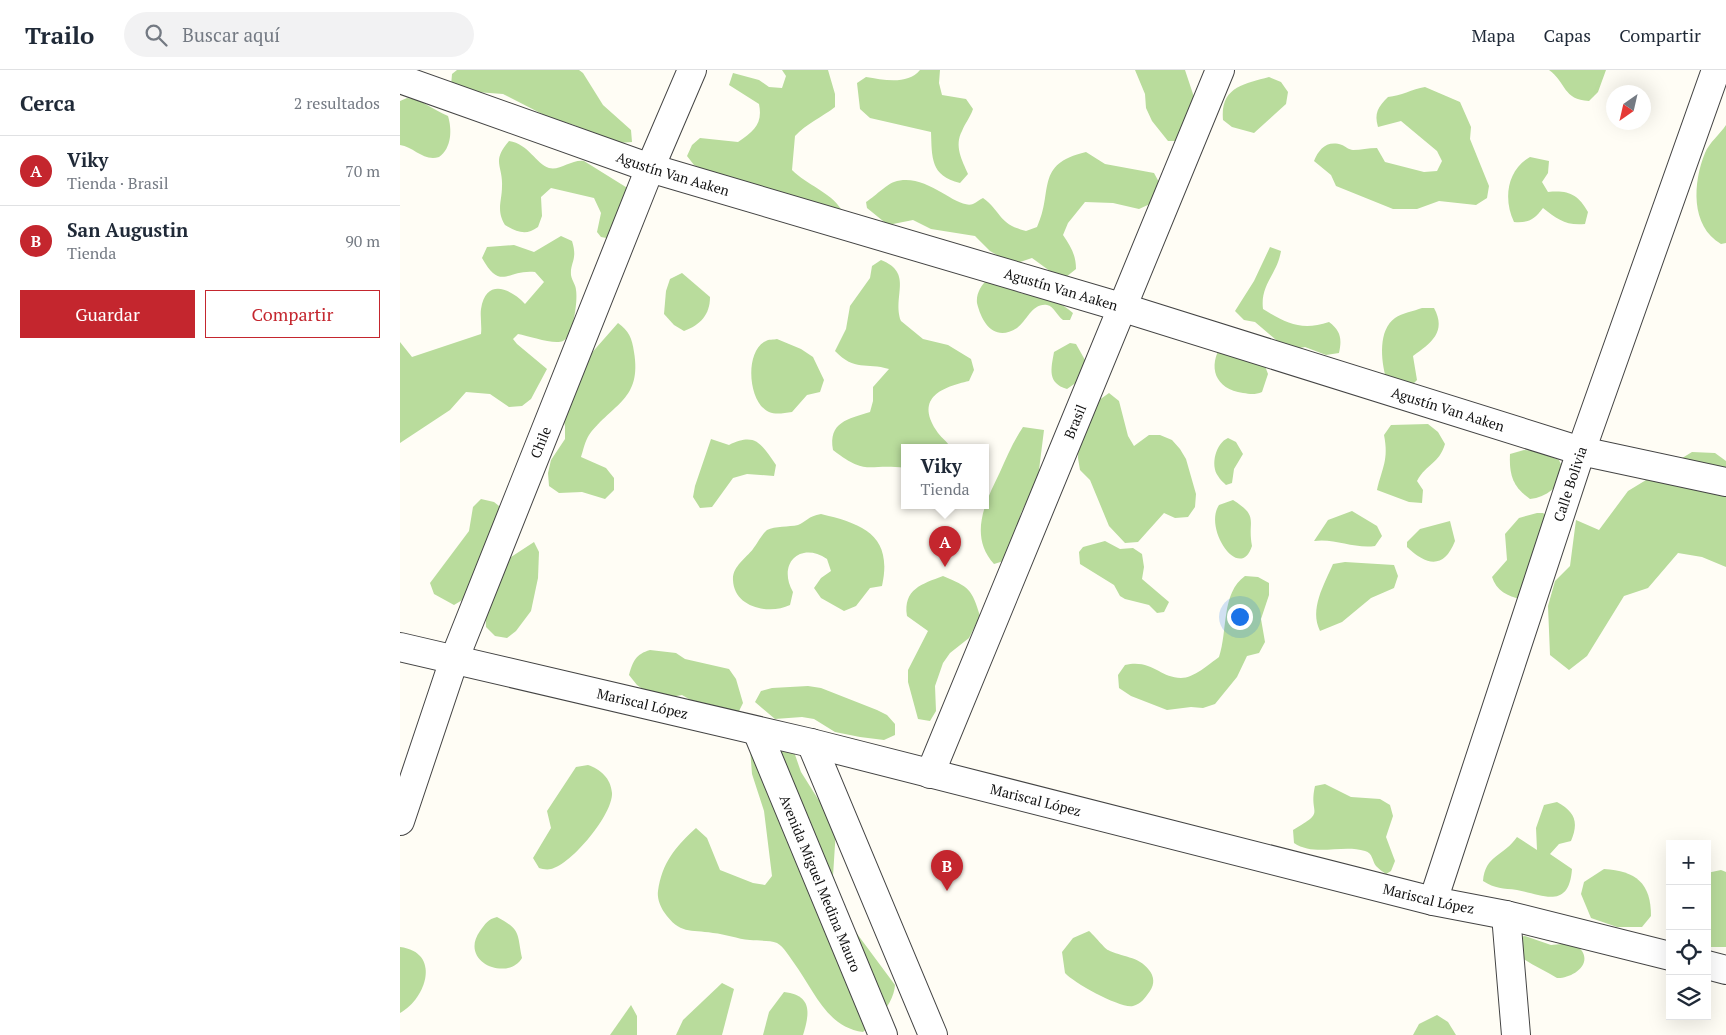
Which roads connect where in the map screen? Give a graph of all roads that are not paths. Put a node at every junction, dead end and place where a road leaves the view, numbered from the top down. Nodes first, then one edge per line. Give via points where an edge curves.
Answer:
1 (692, 70) edge
2 (1220, 70) edge
3 (1716, 70) edge
4 (400, 79) edge
5 (650, 168) junction
6 (1124, 308) junction
7 (1581, 451) junction
8 (1726, 482) edge
9 (400, 647) edge
10 (454, 660) junction
11 (757, 731) junction
12 (811, 743) junction
13 (930, 774) junction
14 (400, 821) edge
15 (1433, 901) junction
16 (1506, 916) junction
17 (1666, 955) edge
18 (1711, 966) edge
19 (1726, 970) edge
20 (884, 1035) edge
21 (933, 1035) edge
22 (1516, 1035) edge

1 - 5 street, Chile
2 - 6 street, Brasil
3 - 7 street, Calle Bolivia
4 - 5 street, Agustín Van Aaken
5 - 6 street, Agustín Van Aaken
5 - 10 street, Chile
6 - 7 street, Agustín Van Aaken
6 - 13 street, Brasil
7 - 8 street, Agustín Van Aaken
7 - 15 street, Calle Bolivia
9 - 10 street, Mariscal López
10 - 11 street, Mariscal López
10 - 14 street, Chile
11 - 12 street, Mariscal López
11 - 20 street, Avenida Miguel Medina Mauro
12 - 13 street, Mariscal López
12 - 21 street
13 - 15 street, Mariscal López
15 - 16 street, Mariscal López
16 - 17 street, Mariscal López
16 - 22 street
18 - 19 street

